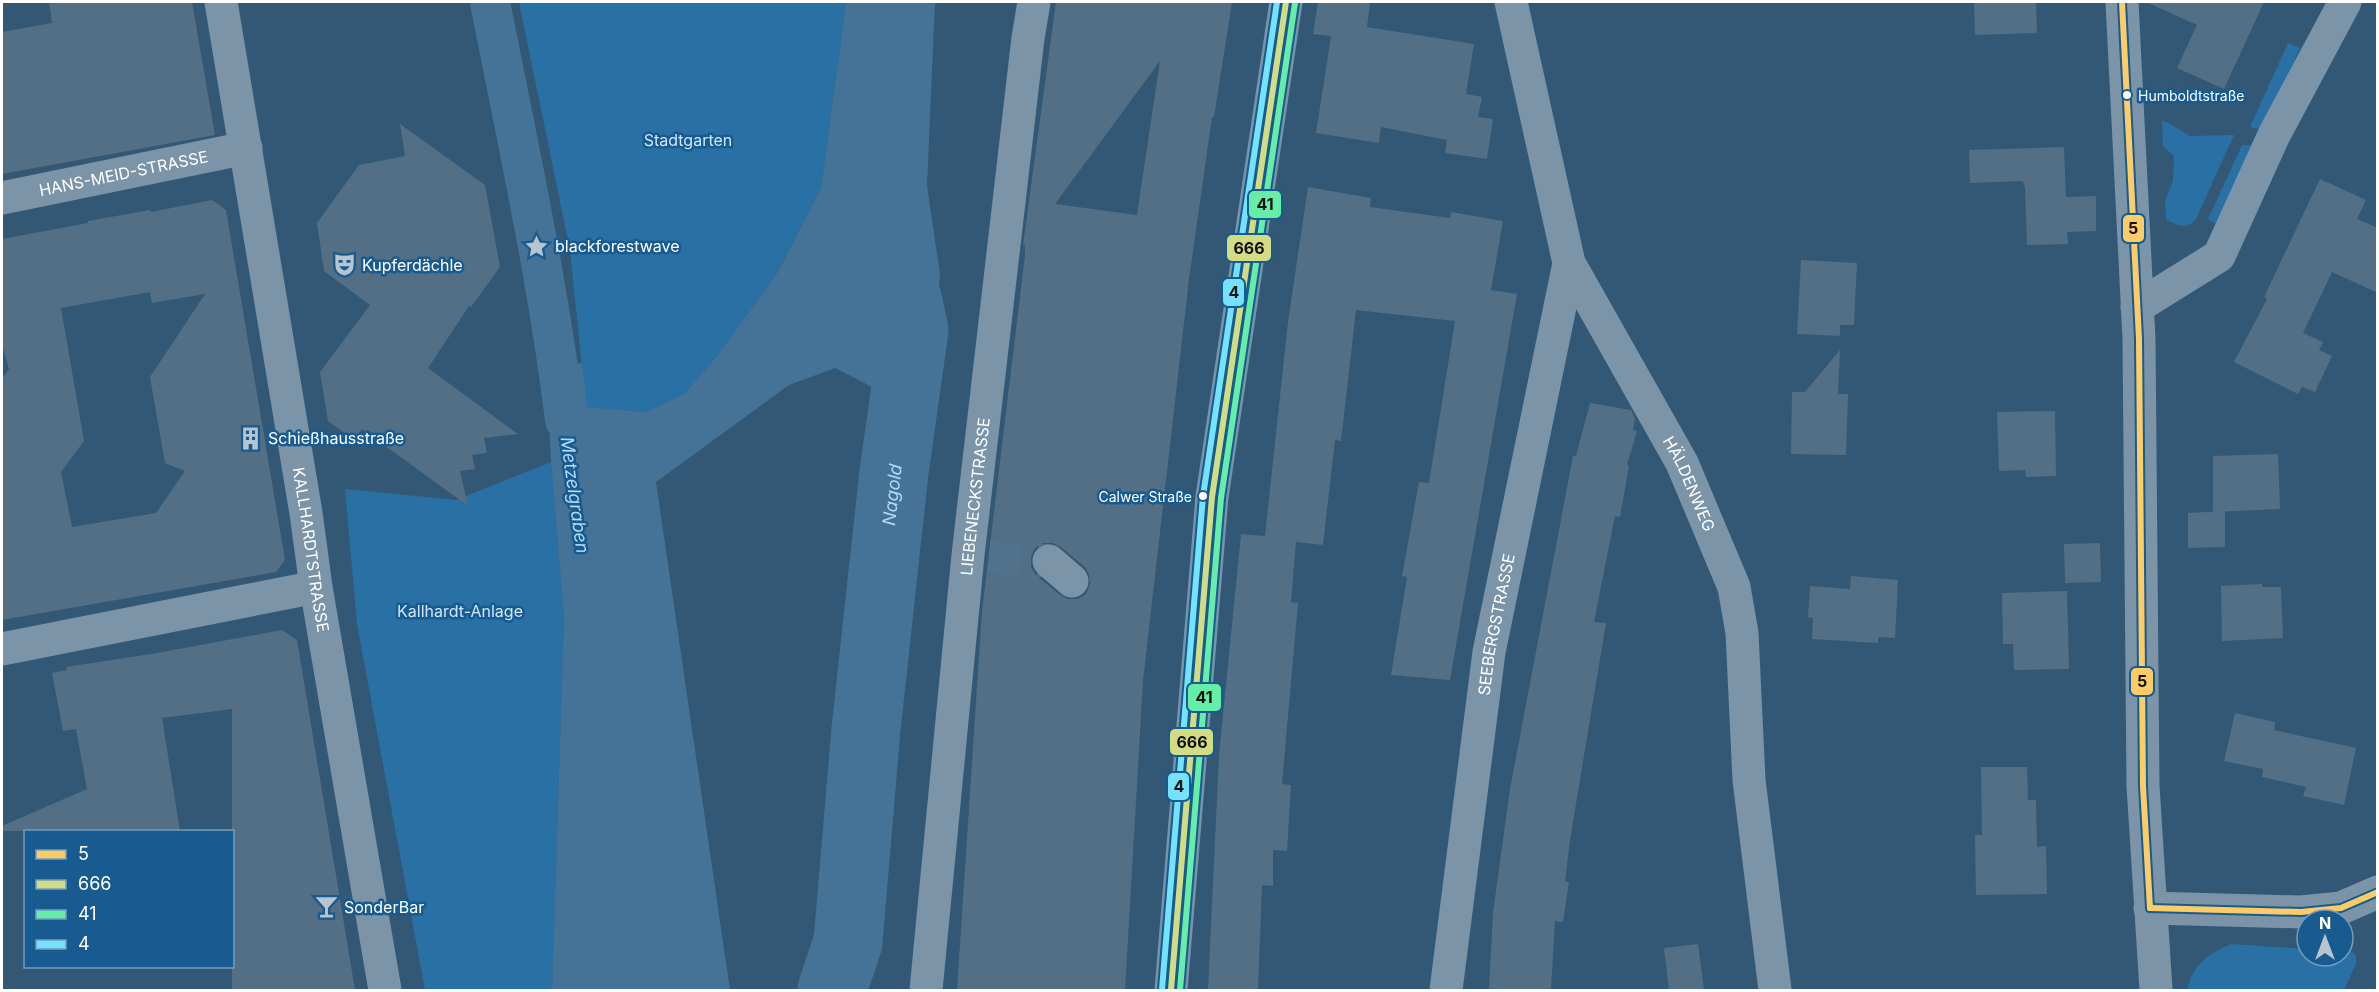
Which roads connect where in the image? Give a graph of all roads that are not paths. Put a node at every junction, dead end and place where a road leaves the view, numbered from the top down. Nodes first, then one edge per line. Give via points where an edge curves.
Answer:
1 (221, 2) edge
2 (1034, 2) edge
3 (1286, 2) edge
4 (1511, 2) edge
5 (2122, 2) edge
6 (2345, 2) edge
7 (246, 148) junction
8 (2, 198) edge
9 (1569, 263) junction
10 (2137, 307) junction
11 (316, 587) junction
12 (2, 649) edge
13 (2378, 892) edge
14 (2150, 908) junction
15 (385, 990) edge
16 (926, 990) edge
17 (1171, 990) edge
18 (1446, 990) edge
19 (1774, 990) edge
20 (2156, 990) edge

1 - 7 street, KALLHARDTSTRASSE
2 - 16 street, LIEBENECKSTRASSE via 978,556
3 - 17 main road via 1212,497
4 - 9 street, HÄLDENWEG
5 - 10 street
6 - 10 street via 2274,135 2219,256
7 - 8 street, HANS-MEID-STRASSE
7 - 11 street, KALLHARDTSTRASSE
9 - 18 street, SEEBERGSTRASSE via 1488,652
9 - 19 street, HÄLDENWEG via 1682,464 1734,587 1742,633 1749,780
10 - 14 street via 2143,786
11 - 12 street
11 - 15 street, KALLHARDTSTRASSE
13 - 14 street via 2341,908 2301,912
14 - 20 street

